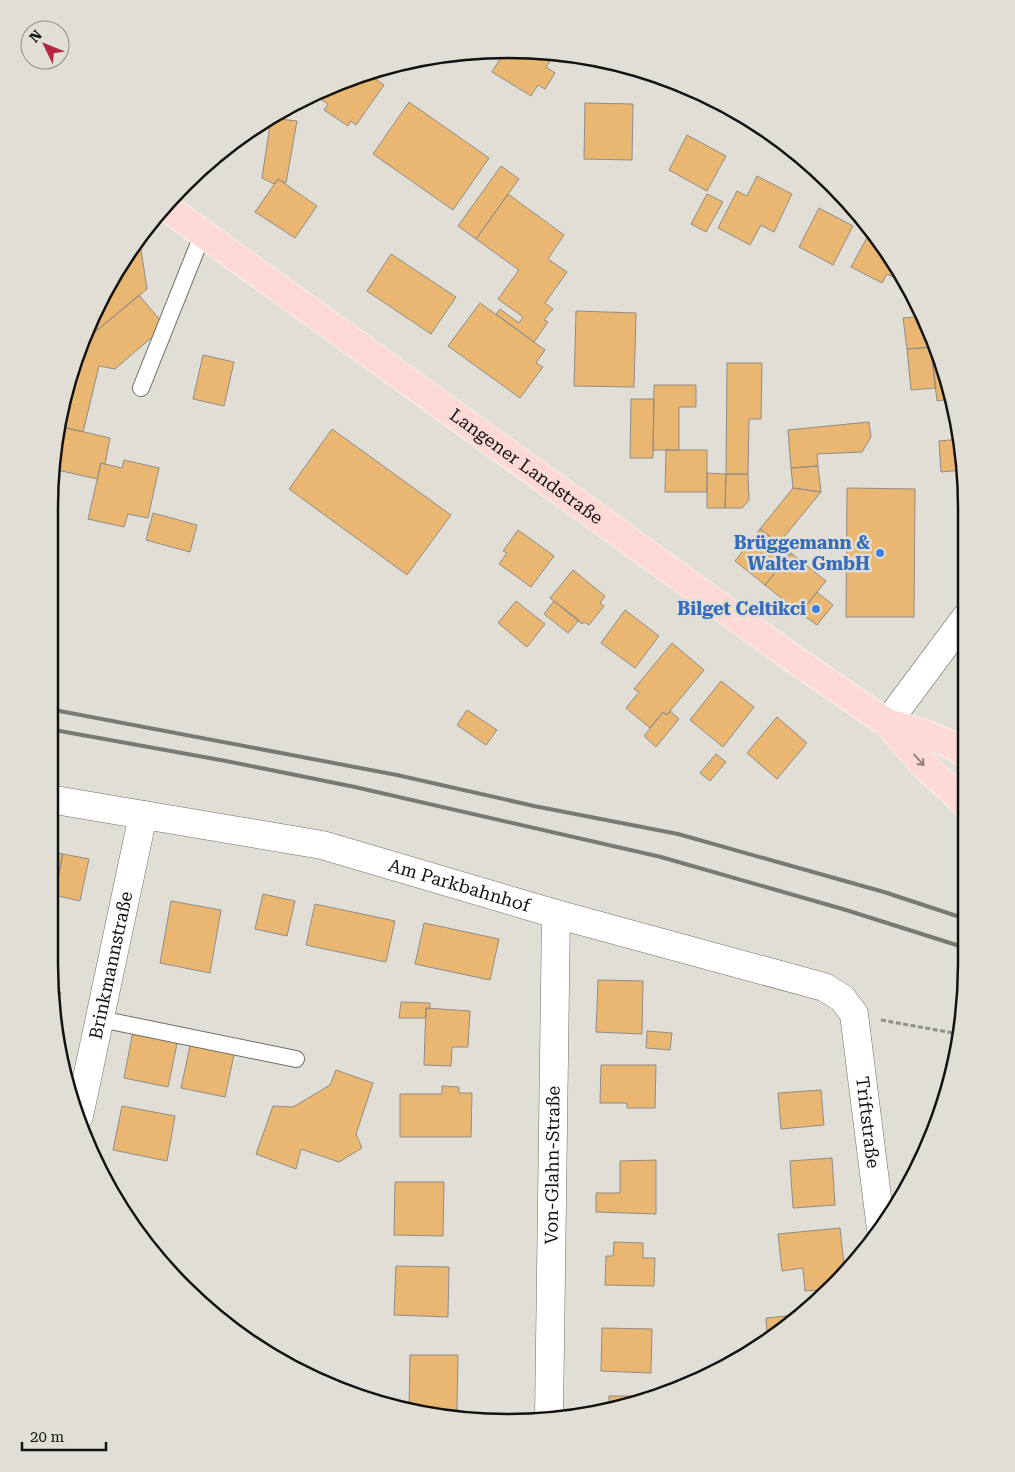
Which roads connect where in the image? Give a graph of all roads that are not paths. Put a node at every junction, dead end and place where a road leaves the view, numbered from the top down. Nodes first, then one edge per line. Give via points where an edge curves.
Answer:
1 (170, 210) edge
2 (203, 233) junction
3 (141, 388) dead end
4 (958, 628) edge
5 (887, 723) junction
6 (958, 748) edge
7 (958, 797) edge
8 (58, 801) edge
9 (143, 815) junction
10 (556, 914) junction
11 (854, 1014) joint
12 (100, 1019) junction
13 (296, 1059) dead end
14 (81, 1108) edge
15 (880, 1218) edge
16 (549, 1413) edge

1 - 2 main road, Langener Landstraße
2 - 3 lane
2 - 5 main road, Langener Landstraße
4 - 5 street
5 - 6 main road, Langener Landstraße via 918,731
5 -> 7 main road, Langener Landstraße via 925,766
8 - 9 street, Am Parkbahnhof
9 - 10 street, Am Parkbahnhof via 322,845
9 - 12 street, Brinkmannstraße
10 - 11 street, Am Parkbahnhof via 824,987 842,998
10 - 16 street, Von-Glahn-Straße
11 - 15 street, Triftstraße
12 - 13 lane
12 - 14 street, Brinkmannstraße

